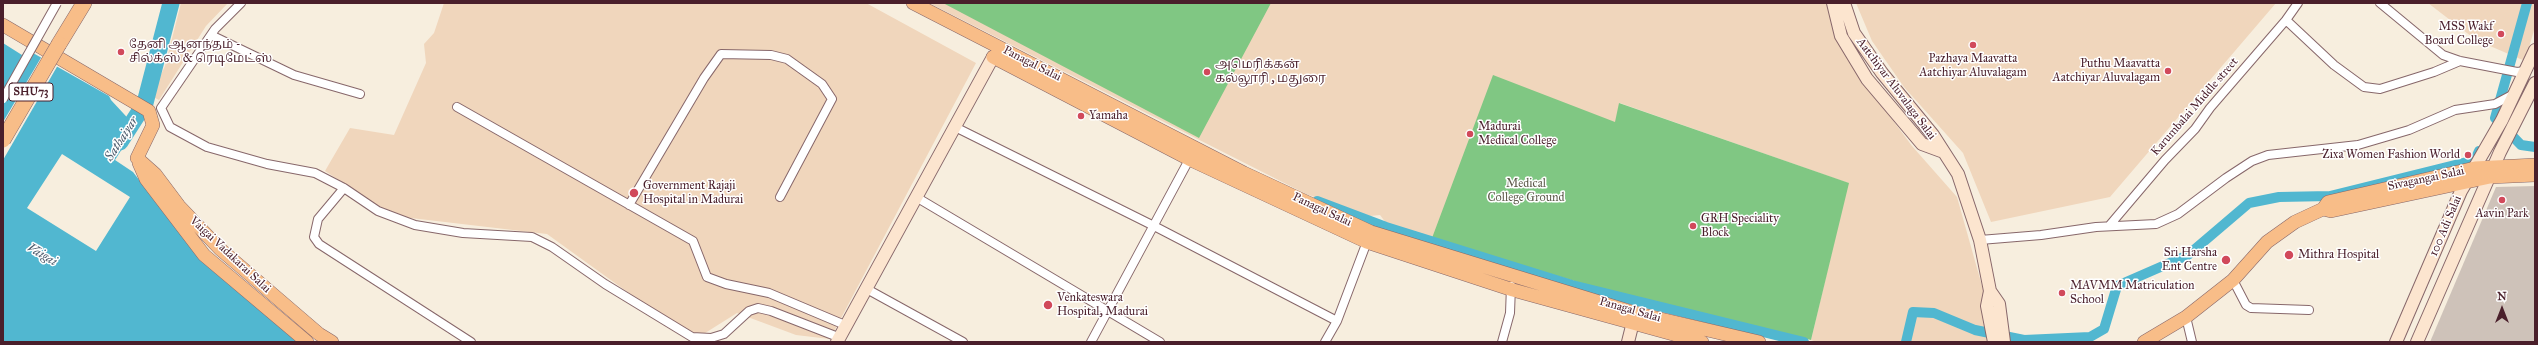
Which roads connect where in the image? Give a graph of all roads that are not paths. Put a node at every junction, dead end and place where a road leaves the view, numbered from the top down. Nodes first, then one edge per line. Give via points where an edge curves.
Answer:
1 (57, 3) edge
2 (84, 3) edge
3 (241, 3) edge
4 (913, 3) edge
5 (1833, 3) edge
6 (1844, 3) edge
7 (2298, 3) edge
8 (2380, 3) edge
9 (2286, 20) junction
10 (3, 25) edge
11 (211, 35) junction
12 (2535, 50) edge
13 (993, 57) joint
14 (2460, 61) junction
15 (2521, 71) junction
16 (2535, 82) edge
17 (360, 94) dead end
18 (2508, 98) junction
19 (3, 99) edge
20 (457, 107) dead end
21 (155, 110) junction
22 (955, 127) junction
23 (3, 140) edge
24 (1941, 151) junction
25 (1192, 154) junction
26 (137, 158) junction
27 (2535, 165) edge
28 (2475, 168) junction
29 (2493, 171) junction
30 (2535, 175) edge
31 (2466, 182) junction
32 (344, 188) junction
33 (780, 197) dead end
34 (916, 197) junction
35 (629, 205) junction
36 (2323, 209) junction
37 (1154, 226) junction
38 (2109, 226) junction
39 (1369, 237) junction
40 (1980, 240) junction
41 (1511, 274) junction
42 (2232, 280) junction
43 (865, 288) junction
44 (1511, 289) junction
45 (2309, 310) dead end
46 (1108, 311) junction
47 (2186, 317) junction
48 (1634, 318) junction
49 (1337, 322) junction
50 (845, 325) junction
51 (1997, 327) junction
52 (838, 339) edge
53 (307, 342) edge
54 (332, 342) edge
55 (471, 342) edge
56 (963, 342) edge
57 (1091, 342) edge
58 (1160, 342) edge
59 (1325, 342) edge
60 (1502, 342) edge
61 (1628, 342) edge
62 (1702, 342) edge
63 (1759, 342) edge
64 (1994, 342) edge
65 (2004, 342) edge
66 (2144, 342) edge
67 (2192, 342) edge
68 (2396, 342) edge
69 (2417, 342) edge

1 - 19 street, bridge
2 - 23 highway, SHU73, bridge
3 - 11 street
4 - 25 main road, Panagal Salai
5 - 24 street, Aatchiyar Aluvalaga Salai via 1841,36 1867,79 1922,144
6 - 24 street, Aatchiyar Aluvalaga Salai via 1854,32 1882,73 1933,135
7 - 9 street, Karumbalai Middle street
8 - 14 street via 2443,55
9 - 14 street via 2334,65 2364,87 2380,89
9 - 38 street, Karumbalai Middle street via 2195,129
10 - 21 main road via 135,102
11 - 17 street via 294,75
11 - 21 street
12 - 15 street, 100 Adi Salai
13 - 22 street
13 - 25 main road, Panagal Salai
14 - 15 street
15 - 18 street, 100 Adi Salai
16 - 29 street, 100 Adi Salai
18 - 28 street, 100 Adi Salai via 2499,125
18 - 38 street via 2495,104 2455,110 2409,130 2358,145 2268,155 2245,166 2171,217 2156,224
20 - 35 street
21 - 26 main road via 153,125
21 - 32 street via 170,127 207,147 267,164 315,173
22 - 34 street
22 - 37 street
24 - 40 street, Aatchiyar Aluvalaga Salai via 1958,174
25 - 37 street
25 - 39 main road, Panagal Salai
26 - 53 main road, Vaigai Vadakarai Salai via 146,179 204,255
26 - 54 main road, Vaigai Vadakarai Salai via 220,249 319,334
27 - 29 main road, Sivagangai Salai
28 - 29 main road, Sivagangai Salai
28 - 31 street, 100 Adi Salai
28 - 36 main road, Sivagangai Salai via 2328,202
29 - 30 main road, Sivagangai Salai
29 - 31 main road, Sivagangai Salai
29 - 69 street, 100 Adi Salai
31 - 36 main road, Sivagangai Salai via 2331,211
31 - 68 street, 100 Adi Salai
32 - 52 street via 378,211 415,225 463,233 532,237 552,247 605,284 692,337 706,338 724,334 749,311 758,308
32 - 55 street via 318,219 314,237 319,244
33 - 35 street via 832,99 822,84 788,59 771,55 721,54 704,78
34 - 43 street
34 - 46 street
35 - 50 street via 693,241 707,277 726,284 769,292
36 - 42 main road, Sivagangai Salai via 2278,233
37 - 46 street
37 - 49 street
38 - 40 street
39 - 41 main road, Panagal Salai
39 - 44 main road, Panagal Salai
39 - 49 street
40 - 51 street, Aatchiyar Aluvalaga Salai via 1990,291 1999,304
41 - 44 street
41 - 48 main road, Panagal Salai
42 - 45 street via 2246,305 2251,308
42 - 47 main road, Sivagangai Salai
43 - 50 street
43 - 56 street
44 - 48 main road, Panagal Salai
44 - 60 street via 1510,313
46 - 57 street
46 - 58 street
47 - 66 main road, Sivagangai Salai
47 - 67 street
48 - 61 street
48 - 62 main road, Panagal Salai
48 - 63 main road, Panagal Salai
49 - 59 street
50 - 52 street
51 - 64 street, Aatchiyar Aluvalaga Salai
51 - 65 street, Aatchiyar Aluvalaga Salai

